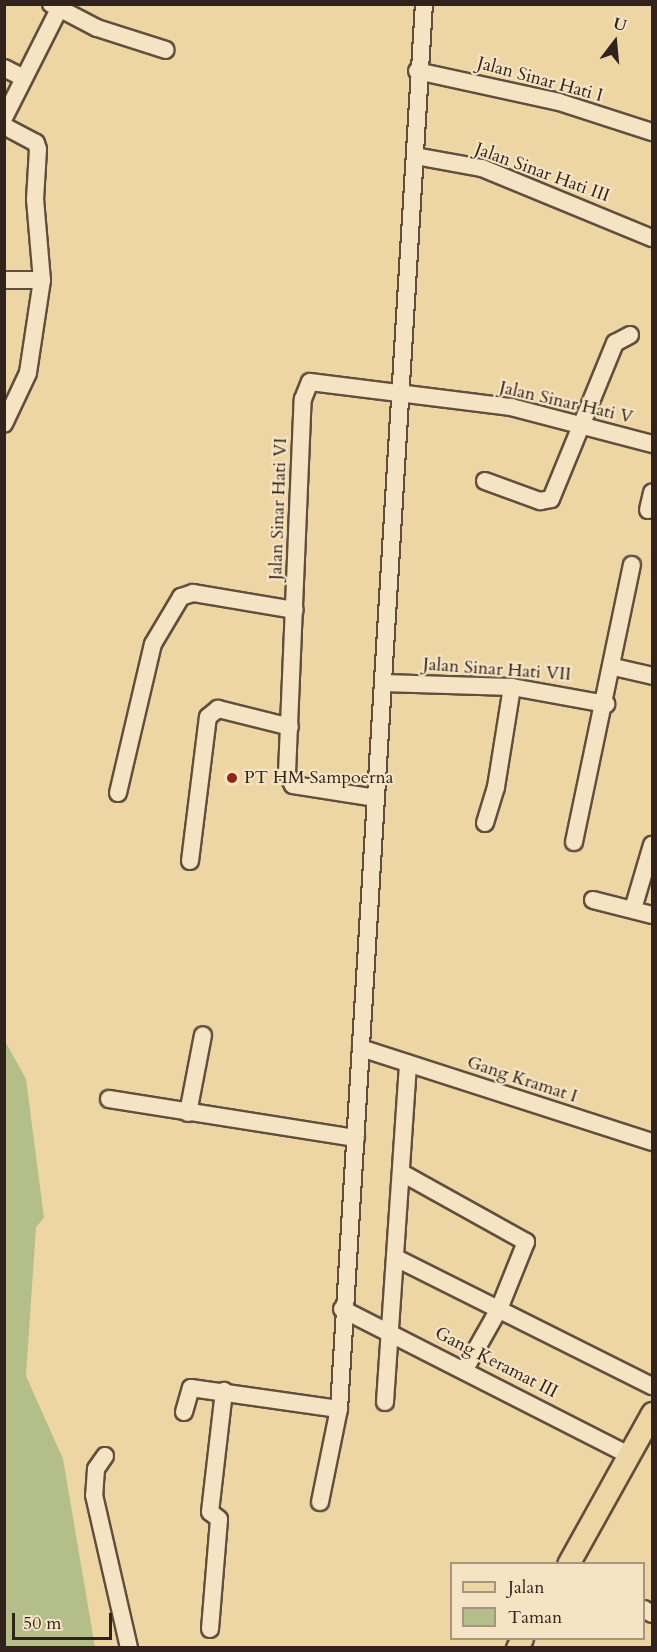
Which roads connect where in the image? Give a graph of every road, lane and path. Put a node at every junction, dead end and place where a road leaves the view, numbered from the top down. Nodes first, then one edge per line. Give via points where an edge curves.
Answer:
1 (424, 4) edge
2 (55, 7) edge
3 (166, 50) dead end
4 (4, 69) edge
5 (417, 71) junction
6 (24, 78) junction
7 (4, 118) edge
8 (4, 126) edge
9 (652, 132) edge
10 (415, 156) junction
11 (652, 238) edge
12 (4, 280) edge
13 (42, 280) junction
14 (630, 335) dead end
15 (397, 396) junction
16 (4, 424) edge
17 (581, 424) junction
18 (652, 444) edge
19 (484, 481) dead end
20 (652, 492) edge
21 (648, 510) dead end
22 (632, 565) dead end
23 (295, 610) junction
24 (614, 668) junction
25 (652, 676) edge
26 (383, 683) junction
27 (512, 687) junction
28 (606, 704) junction
29 (290, 727) junction
30 (118, 793) dead end
31 (376, 798) junction
32 (485, 823) dead end
33 (574, 842) dead end
34 (652, 846) edge
35 (190, 861) dead end
36 (593, 900) dead end
37 (633, 909) junction
38 (652, 915) edge
39 (203, 1035) dead end
40 (361, 1048) junction
41 (408, 1064) junction
42 (109, 1099) dead end
43 (188, 1113) junction
44 (356, 1138) junction
45 (652, 1142) edge
46 (402, 1173) junction
47 (398, 1259) junction
48 (342, 1309) junction
49 (499, 1309) junction
50 (393, 1332) junction
51 (465, 1369) junction
52 (652, 1386) edge
53 (224, 1390) junction
54 (385, 1401) dead end
55 (339, 1409) junction
56 (184, 1412) dead end
57 (652, 1413) edge
58 (629, 1455) junction
59 (105, 1456) dead end
60 (320, 1502) dead end
61 (569, 1562) edge
62 (210, 1629) dead end
63 (129, 1647) edge

1 - 5 street
2 - 3 street
2 - 6 street
4 - 6 street
5 - 9 street, Jalan Sinar Hati I via 559,102
5 - 10 street
6 - 7 street
8 - 13 street via 36,143 38,149 35,199
10 - 11 street, Jalan Sinar Hati III via 482,168
10 - 15 street
12 - 13 street
13 - 16 street via 28,373
14 - 17 street via 615,343
15 - 17 street, Jalan Sinar Hati V via 511,407
15 - 23 street, Jalan Sinar Hati VI via 310,382 303,399
15 - 26 street
17 - 18 street, Jalan Sinar Hati V
17 - 19 street via 551,499 540,501
20 - 21 street
22 - 24 street
23 - 29 street, Jalan Sinar Hati VI
23 - 30 street via 193,593 181,597 153,644
24 - 25 street
24 - 28 street
26 - 27 street, Jalan Sinar Hati VII
26 - 31 street
27 - 28 street, Jalan Sinar Hati VII
27 - 32 street via 496,787
28 - 33 street
29 - 31 street, Jalan Sinar Hati VI via 287,773 293,785
29 - 35 street via 218,709 208,717
31 - 40 street
34 - 37 street
36 - 37 street
37 - 38 street
39 - 43 street
40 - 41 street, Gang Kramat I
40 - 44 street
41 - 45 street, Gang Kramat I
41 - 46 street
42 - 43 street
43 - 44 street
44 - 48 street
46 - 47 street
46 - 49 street via 524,1239
47 - 49 street
47 - 50 street
48 - 50 street, Gang Keramat III
48 - 55 street
49 - 51 street
49 - 52 street
50 - 51 street, Gang Keramat III
50 - 54 street
51 - 58 street, Gang Keramat III
53 - 55 street
53 - 56 street via 190,1388
53 - 62 street via 210,1512 219,1519
55 - 60 street
57 - 58 main road
58 - 61 main road
59 - 63 street via 96,1469 94,1495

